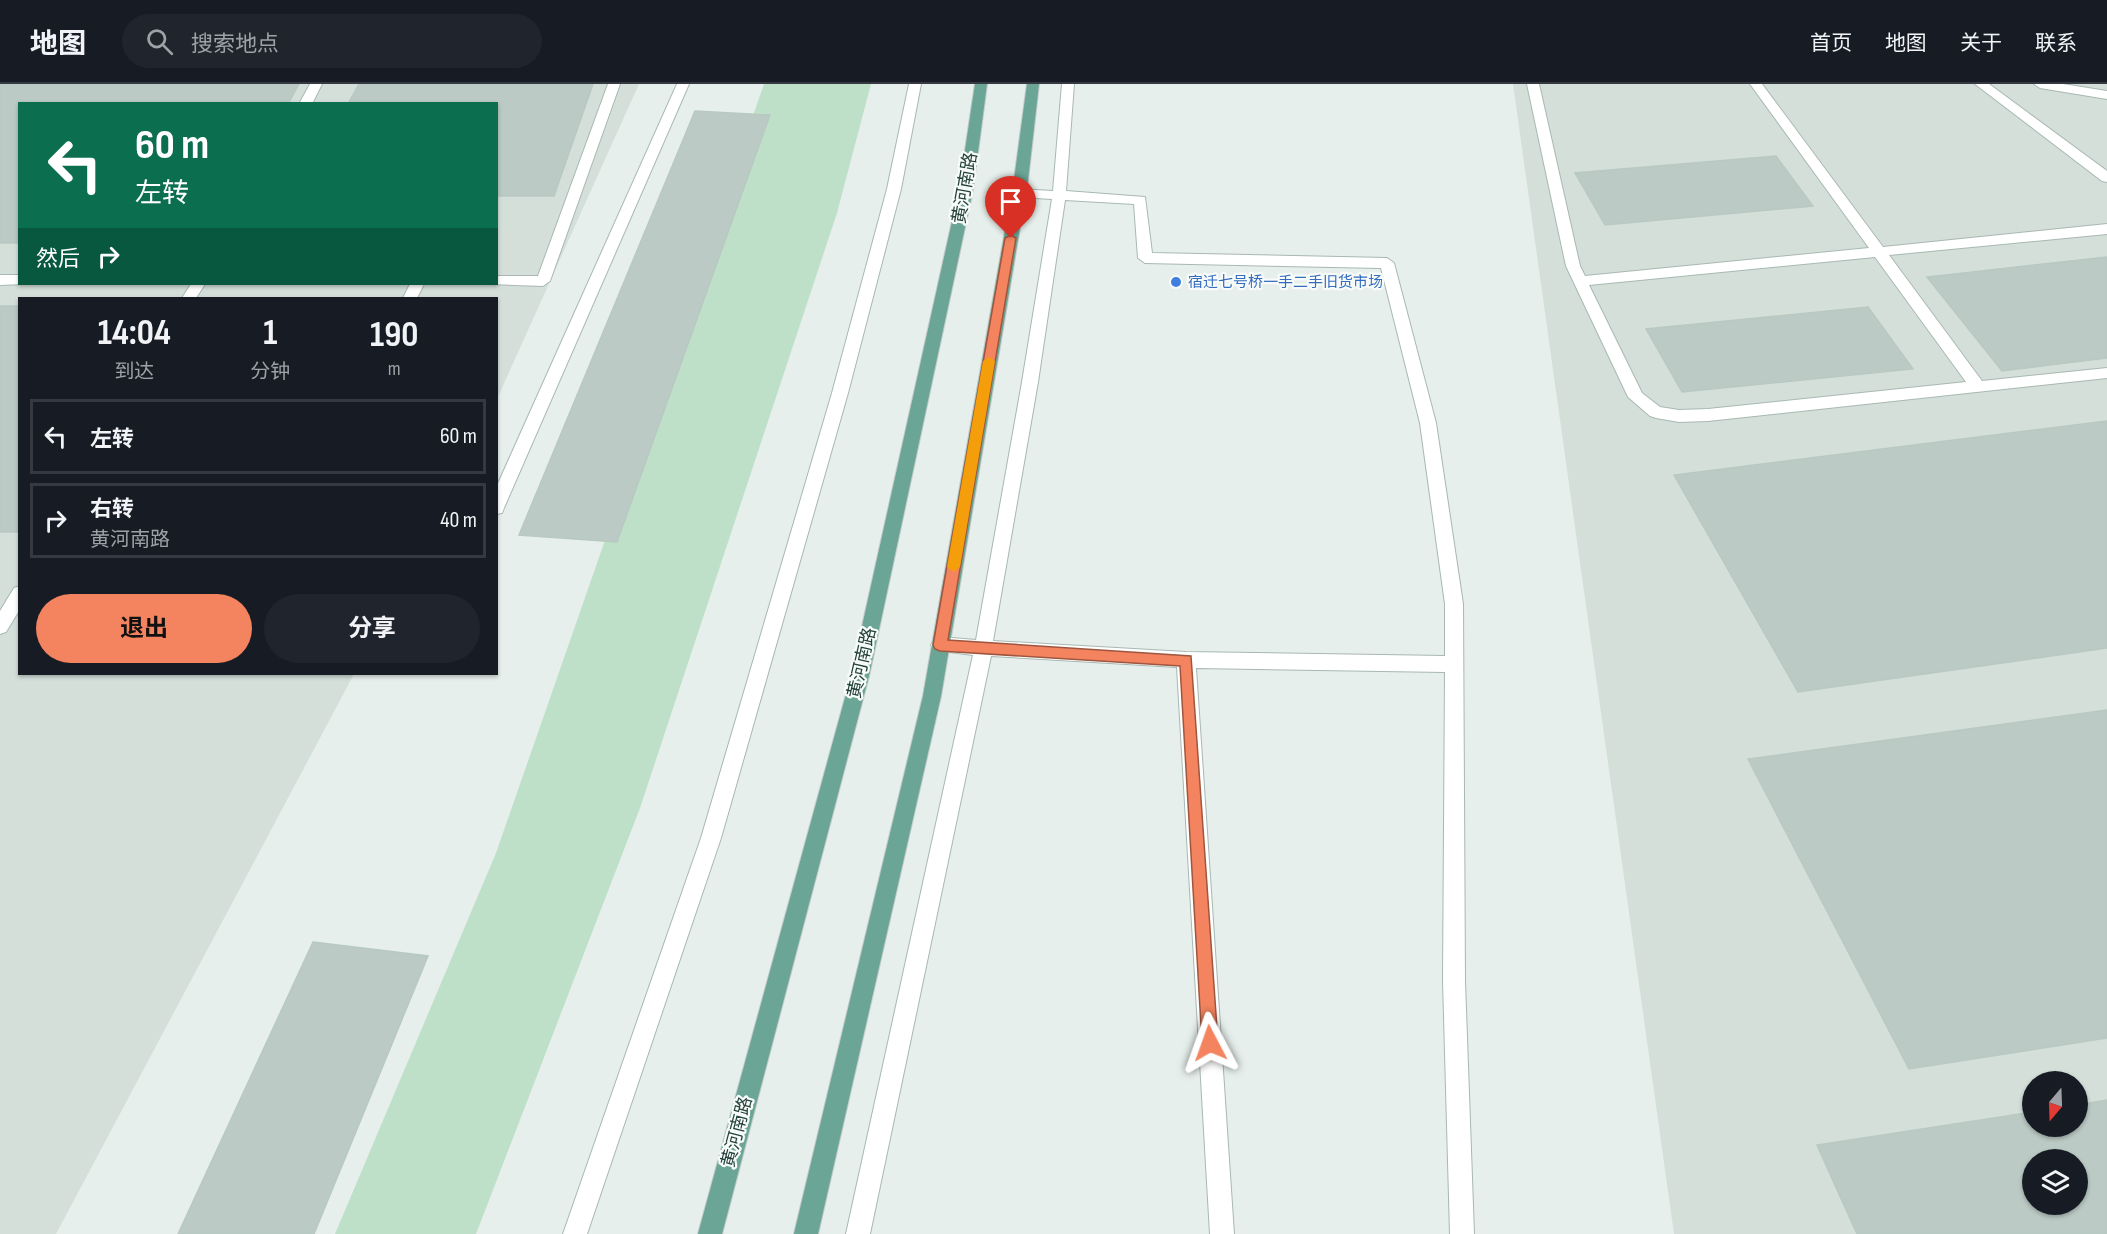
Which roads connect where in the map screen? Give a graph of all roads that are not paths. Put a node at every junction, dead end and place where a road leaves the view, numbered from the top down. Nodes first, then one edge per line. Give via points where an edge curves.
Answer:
1 (316, 84) edge
2 (614, 84) edge
3 (683, 84) edge
4 (915, 84) edge
5 (981, 84) edge
6 (1032, 84) edge
7 (1068, 84) edge
8 (1533, 84) edge
9 (1756, 84) edge
10 (1981, 84) edge
11 (2040, 84) edge
12 (2107, 95) edge
13 (305, 102) edge
14 (2107, 178) edge
15 (1018, 193) junction
16 (1059, 195) junction
17 (2107, 229) edge
18 (1879, 252) junction
19 (0, 280) edge
20 (18, 280) edge
21 (498, 281) edge
22 (1581, 281) junction
23 (2107, 373) edge
24 (1978, 387) junction
25 (498, 503) edge
26 (18, 596) edge
27 (0, 627) edge
28 (940, 645) junction
29 (984, 647) junction
30 (1186, 660) junction
31 (1454, 664) junction
32 (575, 1234) edge
33 (710, 1234) edge
34 (806, 1234) edge
35 (858, 1234) edge
36 (1221, 1234) edge
37 (1461, 1234) edge

1 - 13 street
2 - 21 street via 543,281
3 - 25 street
4 - 32 street via 894,189 840,393 711,838
5 - 33 main road, 黄河南路 via 966,190 860,675
6 - 15 main road
7 - 16 street
8 - 22 street via 1573,266
9 - 18 street
10 - 14 street
11 - 12 street
15 - 16 street
15 - 28 main road
16 - 29 street
16 - 31 street via 1140,200 1145,258 1388,263 1428,423 1454,604
17 - 18 street
18 - 22 street
18 - 24 street
19 - 20 street
22 - 24 street via 1636,398 1656,412 1708,416
23 - 24 street
26 - 27 street
28 - 29 street
28 - 34 main road via 932,696
29 - 30 street
29 - 35 street
30 - 31 street
30 - 36 street
31 - 37 street via 1454,981

